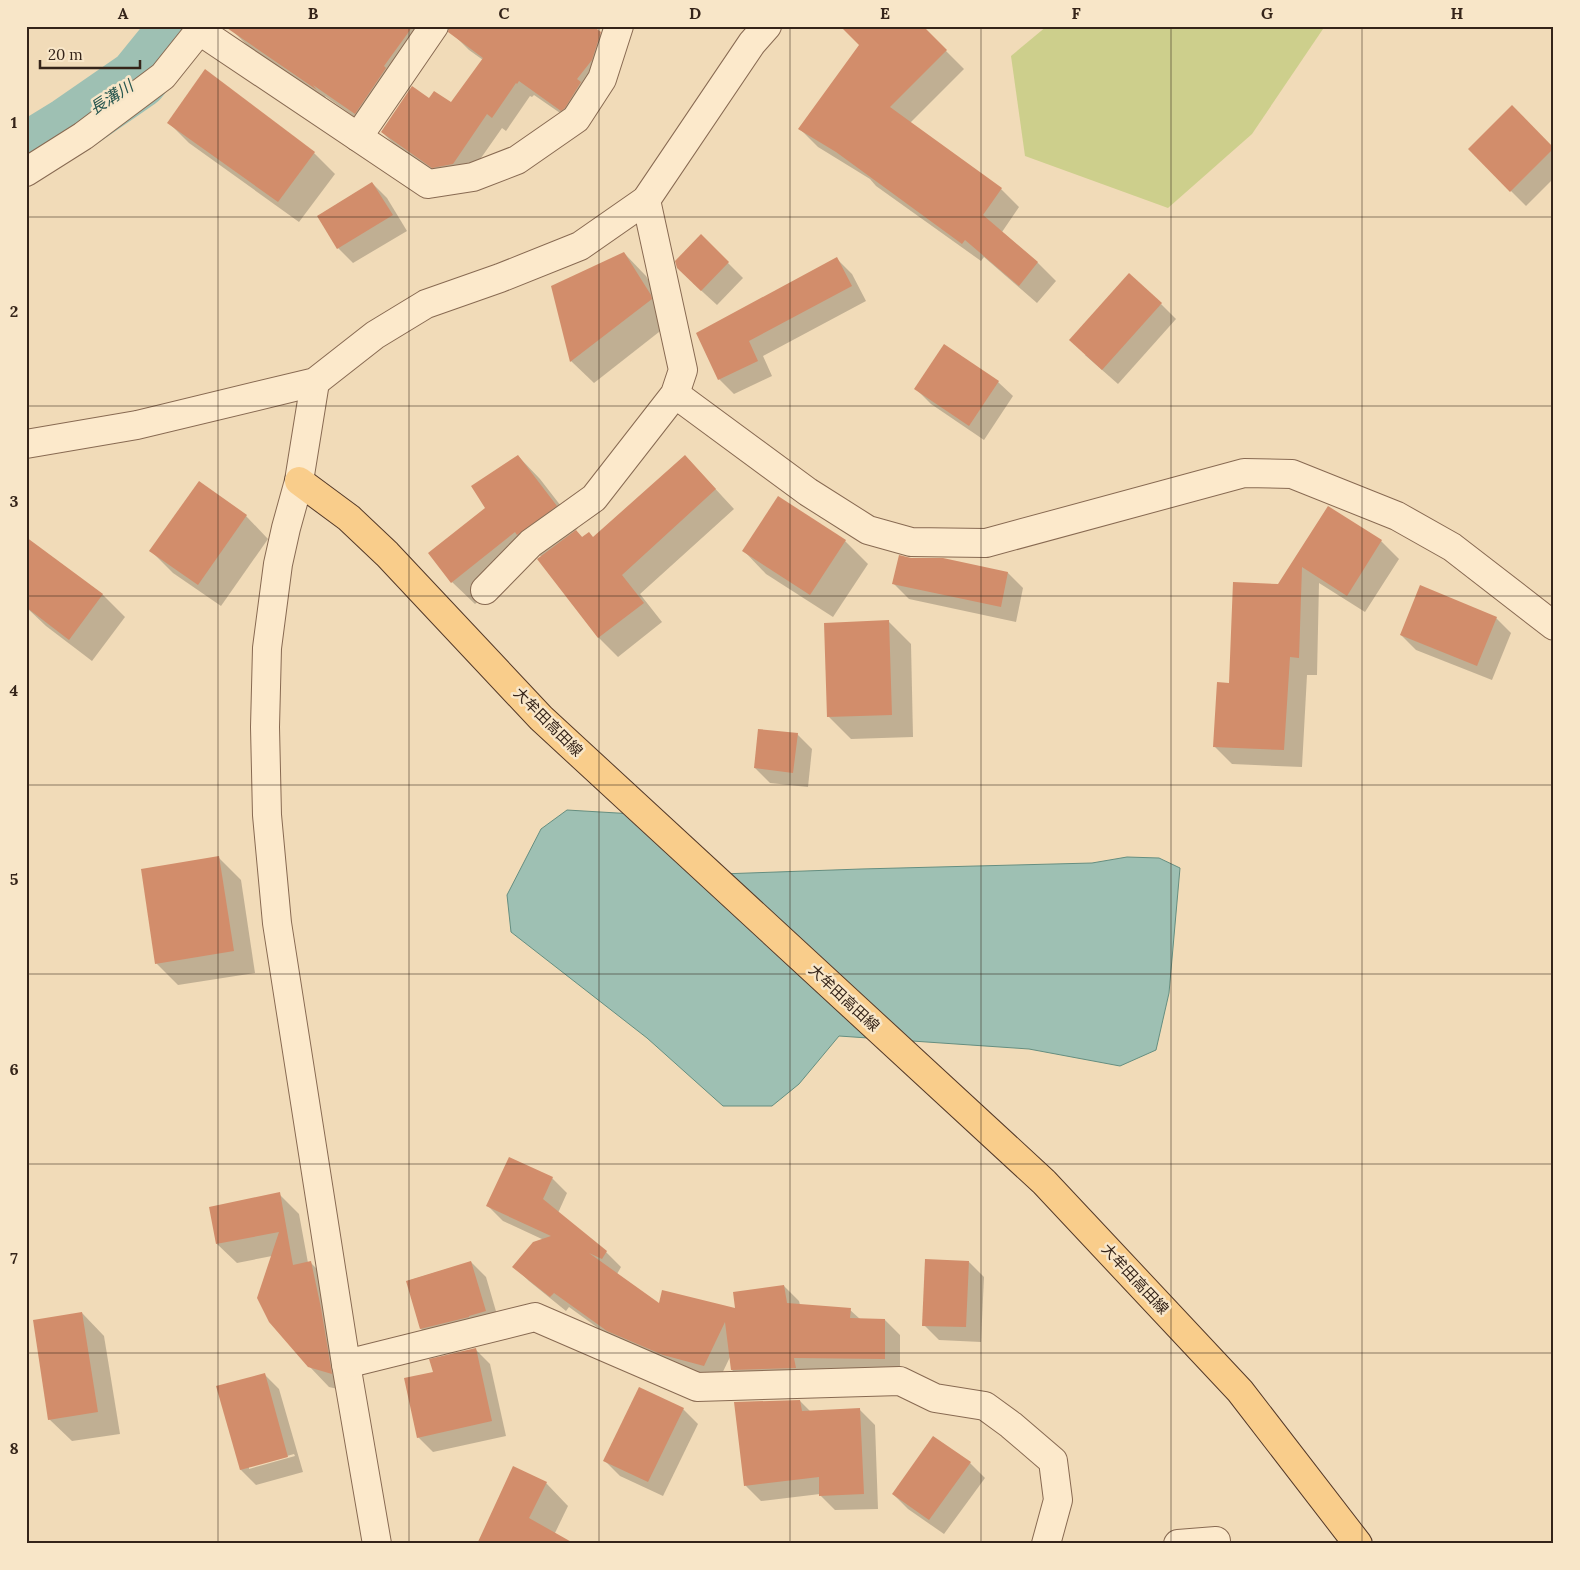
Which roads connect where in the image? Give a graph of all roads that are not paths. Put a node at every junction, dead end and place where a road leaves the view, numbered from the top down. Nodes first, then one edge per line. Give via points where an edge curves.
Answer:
1 (434, 26) edge
2 (619, 26) edge
3 (767, 26) edge
4 (202, 28) edge
5 (358, 137) junction
6 (26, 172) edge
7 (646, 200) junction
8 (315, 382) junction
9 (675, 394) junction
10 (26, 444) edge
11 (299, 481) junction
12 (485, 590) dead end
13 (1554, 626) edge
14 (346, 1364) junction
15 (1216, 1541) dead end
16 (377, 1544) edge
17 (1046, 1544) edge
18 (1178, 1544) edge
19 (1358, 1544) edge

1 - 5 street
2 - 5 street via 602,79 576,120 517,160 472,177 428,184
3 - 7 street via 752,43
4 - 5 street
4 - 6 street via 163,76 83,136
7 - 8 street via 580,246 426,304 375,335
7 - 9 street via 683,370
8 - 10 street via 137,425
8 - 11 street
9 - 12 street via 594,498 531,543
9 - 13 street via 808,492 868,530 911,542 986,542 1244,473 1292,474 1397,516 1452,547
11 - 14 street via 278,564 267,648 266,815 277,923
11 - 19 main road, 大牟田高田線 via 356,524 541,718 1044,1182 1240,1391
14 - 16 street
14 - 17 street via 535,1317 696,1386 900,1381 935,1398 985,1406 1053,1461 1058,1500
15 - 18 street

